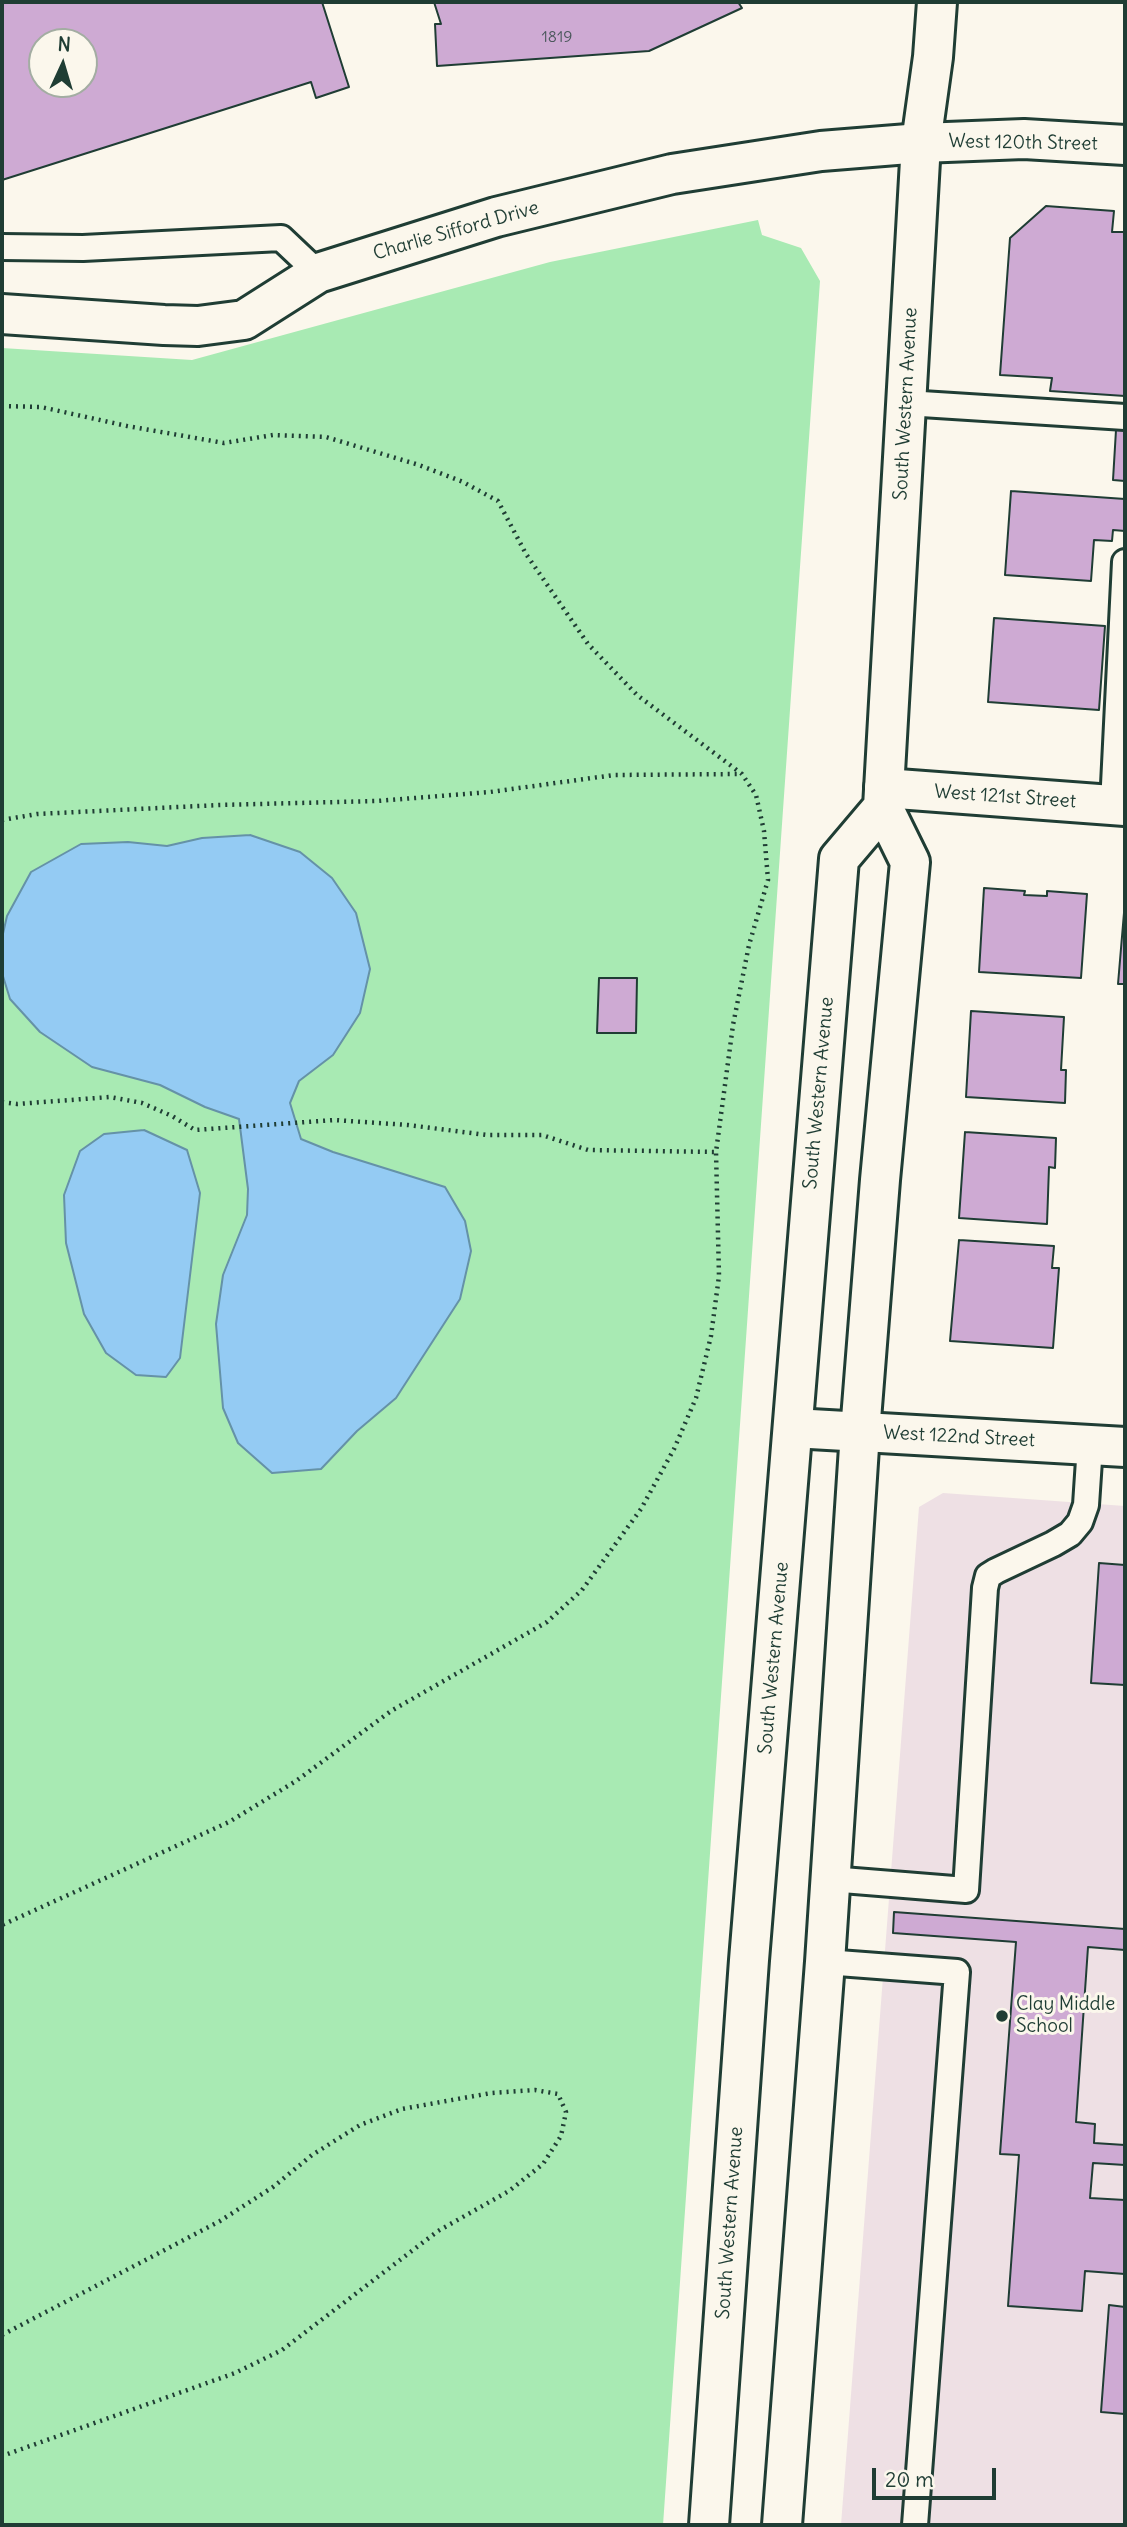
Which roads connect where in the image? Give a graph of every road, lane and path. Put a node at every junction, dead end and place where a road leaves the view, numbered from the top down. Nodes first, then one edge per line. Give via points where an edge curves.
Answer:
1 (937, 2) edge
2 (921, 143) junction
3 (1125, 145) edge
4 (2, 247) edge
5 (318, 273) junction
6 (2, 314) edge
7 (906, 403) junction
8 (2, 406) edge
9 (1125, 417) edge
10 (1125, 562) edge
11 (742, 774) junction
12 (883, 797) junction
13 (1119, 806) edge
14 (2, 820) edge
15 (2, 1102) edge
16 (716, 1152) junction
17 (793, 1427) junction
18 (860, 1432) junction
19 (1108, 1446) edge
20 (830, 1879) junction
21 (2, 1925) edge
22 (825, 1962) junction
23 (2, 2334) edge
24 (2, 2456) edge
25 (709, 2525) edge
26 (782, 2525) edge
27 (915, 2525) edge

1 - 2 main road, South Western Avenue
2 - 3 main road, West 120th Street via 1024,139
2 - 5 main road, Charlie Sifford Drive via 821,151 672,174 496,218
2 - 7 main road, South Western Avenue
4 - 5 lane via 83,248 281,238
5 - 6 main road, Charlie Sifford Drive via 243,320 198,326
7 - 9 lane
7 - 12 main road, South Western Avenue
8 - 11 path via 41,407 224,443 273,435 326,438 463,482 498,500 526,554 588,644 637,695
10 - 13 lane
11 - 14 path via 614,775 377,801 193,806
11 - 16 path via 756,795 768,880 733,1025
12 - 13 main road, West 121st Street
12 - 17 main road, South Western Avenue via 839,859
12 - 18 main road, South Western Avenue via 910,862
15 - 16 path via 110,1097 142,1103 195,1130 334,1120 487,1135 542,1135 588,1150
16 - 21 path via 719,1276 696,1398 641,1509 582,1590 547,1622 391,1711 296,1781 229,1822
17 - 18 main road, West 122nd Street
17 - 25 main road, South Western Avenue via 748,1960
18 - 19 main road, West 122nd Street
18 - 20 main road, South Western Avenue
19 - 20 lane via 1080,1522 1070,1534 988,1576 966,1890
20 - 22 main road, South Western Avenue
22 - 26 main road, South Western Avenue
22 - 27 lane via 957,1972
23 - 24 path via 220,2221 360,2125 402,2109 535,2090 558,2094 566,2112 561,2136 543,2164 509,2191 438,2231 282,2350 235,2373

